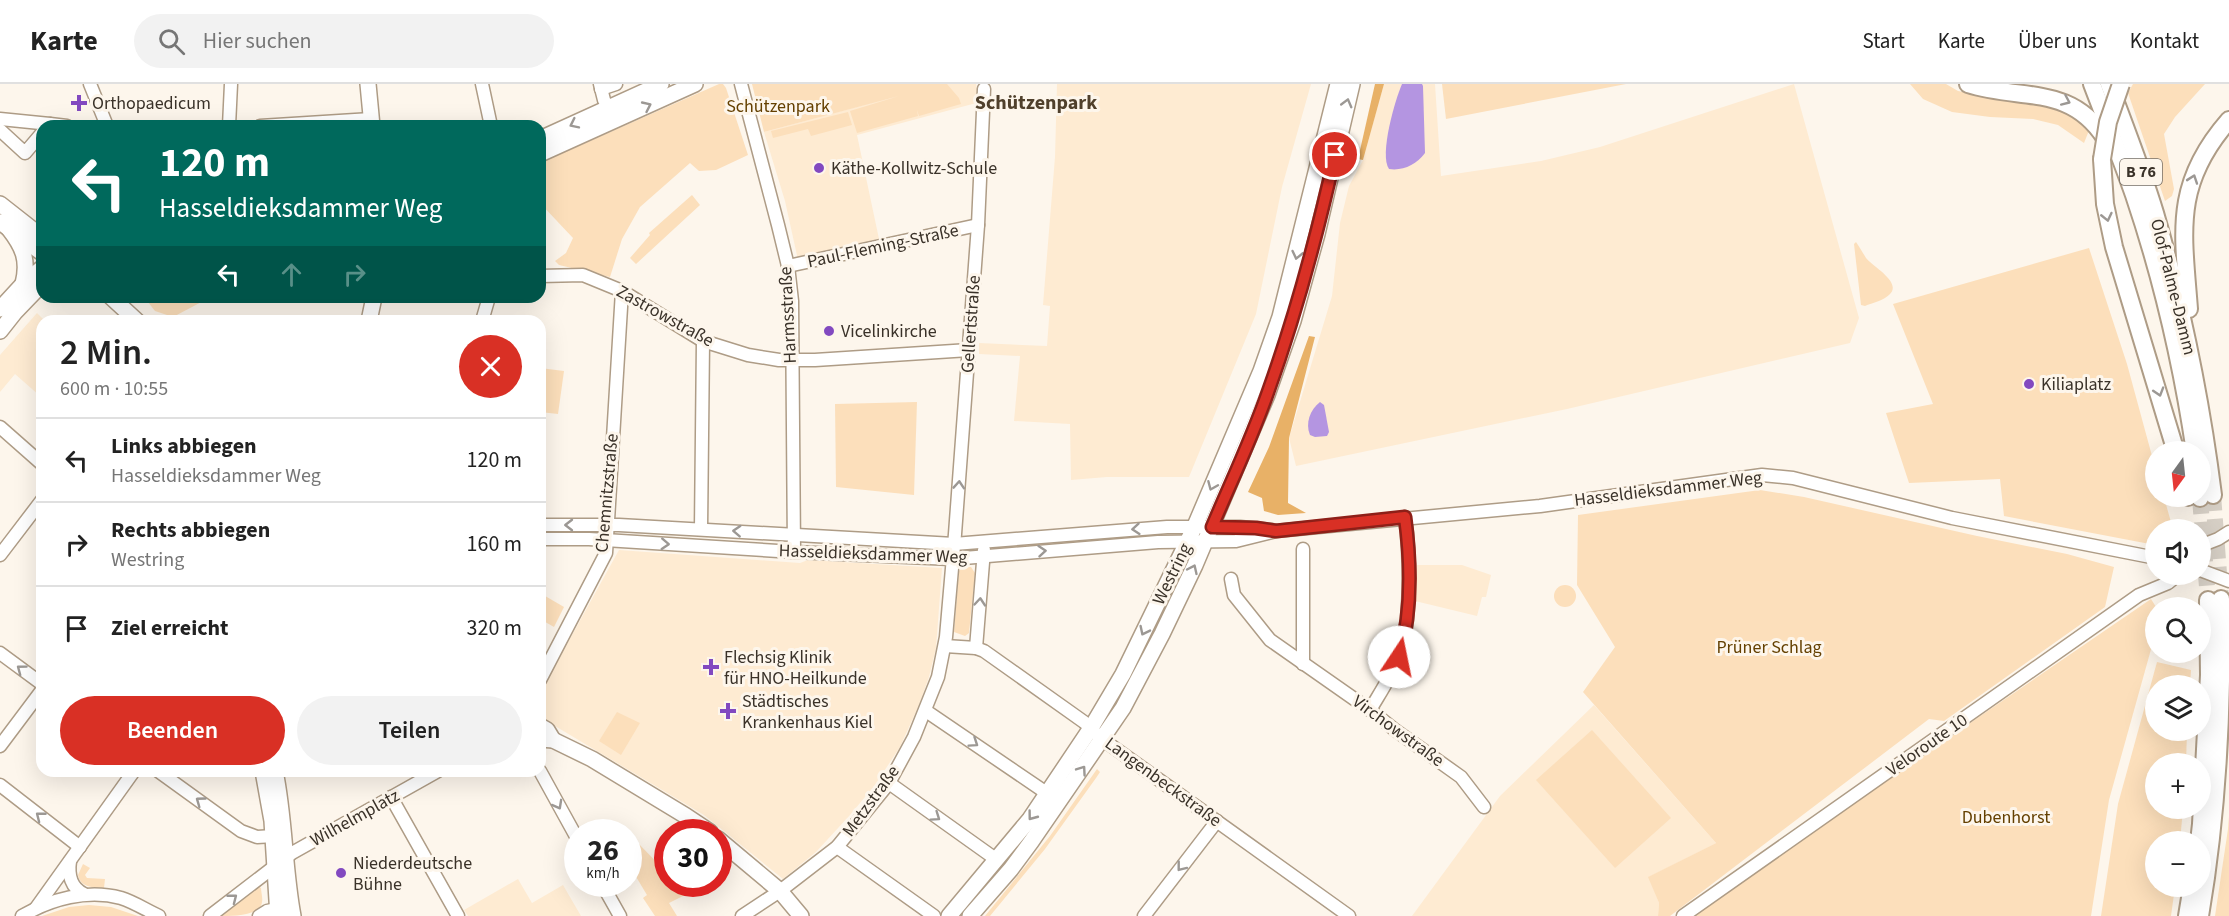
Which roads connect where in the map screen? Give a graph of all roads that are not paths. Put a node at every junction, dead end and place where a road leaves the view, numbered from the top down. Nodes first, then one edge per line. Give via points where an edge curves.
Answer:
1 (90, 84) edge
2 (231, 84) edge
3 (368, 84) edge
4 (482, 84) edge
5 (616, 84) edge
6 (661, 84) edge
7 (695, 84) edge
8 (741, 84) edge
9 (1338, 84) edge
10 (1352, 84) edge
11 (1968, 84) edge
12 (2092, 84) edge
13 (2109, 84) edge
14 (2121, 84) edge
15 (601, 86) edge
16 (984, 88) dead end
17 (612, 114) junction
18 (0, 118) edge
19 (105, 120) edge
20 (229, 120) edge
21 (371, 120) edge
22 (490, 120) edge
23 (2229, 120) edge
24 (36, 126) edge
25 (0, 130) edge
26 (546, 137) edge
27 (36, 140) edge
28 (546, 151) edge
29 (2134, 195) junction
30 (0, 204) edge
31 (4, 225) edge
32 (978, 225) junction
33 (36, 232) edge
34 (36, 249) edge
35 (788, 266) junction
36 (36, 273) edge
37 (546, 276) edge
38 (23, 284) junction
39 (36, 290) edge
40 (622, 291) junction
41 (118, 303) edge
42 (0, 309) edge
43 (130, 315) edge
44 (0, 331) edge
45 (702, 341) junction
46 (969, 350) junction
47 (793, 360) junction
48 (2195, 376) junction
49 (0, 427) edge
50 (2173, 441) edge
51 (2193, 441) edge
52 (2204, 441) edge
53 (36, 459) edge
54 (36, 508) edge
55 (1405, 517) junction
56 (546, 525) edge
57 (608, 525) junction
58 (1194, 526) junction
59 (701, 529) junction
60 (2229, 532) edge
61 (1209, 534) junction
62 (795, 535) junction
63 (546, 539) edge
64 (607, 540) junction
65 (1188, 541) junction
66 (2211, 541) edge
67 (984, 543) junction
68 (954, 544) junction
69 (1303, 549) dead end
70 (795, 552) junction
71 (0, 555) edge
72 (2145, 555) edge
73 (984, 556) junction
74 (952, 559) junction
75 (2211, 574) edge
76 (1231, 579) dead end
77 (2229, 581) edge
78 (2163, 585) edge
79 (945, 646) junction
80 (976, 648) junction
81 (0, 653) edge
82 (1303, 664) junction
83 (546, 668) edge
84 (36, 680) edge
85 (36, 698) edge
86 (1370, 710) junction
87 (926, 711) junction
88 (1096, 734) junction
89 (547, 739) edge
90 (0, 746) edge
91 (130, 777) edge
92 (166, 777) edge
93 (264, 777) edge
94 (275, 777) edge
95 (427, 777) edge
96 (543, 777) edge
97 (889, 783) junction
98 (0, 785) edge
99 (1048, 794) junction
100 (391, 797) junction
101 (1484, 807) dead end
102 (566, 819) edge
103 (690, 819) edge
104 (1217, 821) junction
105 (2200, 831) edge
106 (2211, 835) edge
107 (269, 836) junction
108 (80, 847) junction
109 (837, 847) junction
110 (732, 851) edge
111 (997, 860) junction
112 (70, 861) junction
113 (280, 862) junction
114 (780, 891) junction
115 (84, 894) junction
116 (609, 897) edge
117 (2190, 897) edge
118 (2203, 897) edge
119 (36, 908) junction
120 (1331, 911) edge
121 (280, 914) edge
122 (22, 916) edge
123 (159, 916) edge
124 (210, 916) edge
125 (259, 916) edge
126 (293, 916) edge
127 (458, 916) edge
128 (620, 916) edge
129 (742, 916) edge
130 (801, 916) edge
131 (934, 916) edge
132 (949, 916) edge
133 (970, 916) edge
134 (1144, 916) edge
135 (1349, 916) edge
136 (1683, 916) edge
137 (2187, 916) edge
138 (2200, 916) edge

1 - 19 street
2 - 20 street
3 - 21 main road
4 - 22 street
5 - 15 street
6 - 17 main road
17 -> 7 main road
8 - 35 street, Harmsstraße
9 -> 58 main road, Westring via 1280,317
61 -> 10 main road, Westring via 1293,321
11 -> 29 highway via 2050,94 2080,108 2096,123
12 - 29 highway, Olof-Palme-Damm / B 76
13 - 48 highway, Olof-Palme-Damm / B 76 via 2160,231
14 -> 50 highway, bridge via 2108,122 2102,159 2104,204
15 - 17 street
16 - 32 street, Gellertstraße
17 -> 26 main road
17 - 28 main road
18 - 24 street
48 -> 23 highway via 2183,243 2185,209 2198,166
25 - 27 street via 25,153
29 - 51 highway, Olof-Palme-Damm / B 76 via 2178,350
30 - 33 main road
31 - 34 main road
31 - 38 main road via 26,256
32 - 35 street, Paul-Fleming-Straße
32 - 46 street, Gellertstraße
35 - 47 street, Harmsstraße
36 - 38 main road
37 - 40 street, Zastrowstraße via 583,275
38 - 42 main road
39 - 44 main road
40 - 45 street, Zastrowstraße
40 - 57 street, Chemnitzstraße
41 - 43 main road
45 - 47 street, Zastrowstraße via 748,355
45 - 59 street
46 - 47 street, Zastrowstraße
68 -> 46 street, Gellertstraße
47 - 62 street, Harmsstraße
48 - 52 highway, Olof-Palme-Damm / B 76
49 - 53 street
54 - 71 street
55 - 61 street, Hasseldieksdammer Weg via 1276,531 1243,540
55 - 72 street, Hasseldieksdammer Weg via 1540,506 1762,475 1793,478 1952,518
55 - 86 street via 1407,605 1402,646
57 -> 56 street, Hasseldieksdammer Weg
57 - 59 street, Hasseldieksdammer Weg
57 - 64 street, Chemnitzstraße
58 - 61 street, Hasseldieksdammer Weg
58 - 65 main road, Westring
58 -> 67 street, Hasseldieksdammer Weg
62 -> 59 street, Hasseldieksdammer Weg
60 - 66 street
61 - 65 street, Hasseldieksdammer Weg
88 -> 61 main road, Westring via 1124,708
62 - 68 street, Hasseldieksdammer Weg
62 - 70 street, Harmsstraße
63 - 64 street, Hasseldieksdammer Weg
64 -> 70 street, Hasseldieksdammer Weg
64 - 83 street, Chemnitzstraße via 606,553
73 -> 65 street, Hasseldieksdammer Weg
65 -> 88 main road, Westring
67 - 68 street, Hasseldieksdammer Weg
67 - 73 street
68 - 74 street, Gellertstraße
69 - 82 street
70 - 74 street, Hasseldieksdammer Weg
73 - 74 street, Hasseldieksdammer Weg
80 -> 73 street
74 - 79 street, Metzstraße
75 - 77 street
76 - 82 street, Virchowstraße via 1234,595 1257,626
78 - 136 street, Veloroute 10 via 2139,595
79 - 80 street
79 - 87 street, Metzstraße
80 - 88 street, Langenbeckstraße
84 -> 81 street
82 - 86 street, Virchowstraße
85 - 90 street
86 - 101 street, Virchowstraße via 1461,777
87 - 97 street, Metzstraße
87 -> 99 street
88 - 99 main road, Westring
88 - 104 street, Langenbeckstraße
133 -> 88 main road, Westring via 1011,868
89 - 103 main road via 603,765
91 - 108 street
107 -> 92 street via 241,831
93 - 107 main road via 271,807
94 - 113 main road via 284,822
95 - 100 street, Wilhelmplatz
96 -> 102 street
97 - 109 street, Metzstraße
97 -> 111 street
108 -> 98 street
99 -> 111 main road, Westring
100 - 113 street, Wilhelmplatz
100 - 127 street
104 - 120 street, Langenbeckstraße
104 -> 134 street
105 - 106 highway via 2214,599 2222,663
107 - 113 main road
108 - 112 street
109 - 114 street, Metzstraße
109 - 131 street
110 - 114 main road
111 - 132 main road, Westring
112 - 115 street via 71,882
112 - 119 street
113 - 121 main road
124 -> 113 street, Wilhelmplatz
113 - 126 main road
114 - 129 street, Metzstraße
114 - 130 main road
115 - 119 street
115 - 123 street via 120,898
116 - 128 street
117 - 137 highway
118 - 138 highway
119 - 122 street
120 - 135 street, Langenbeckstraße
121 - 125 street via 267,910

